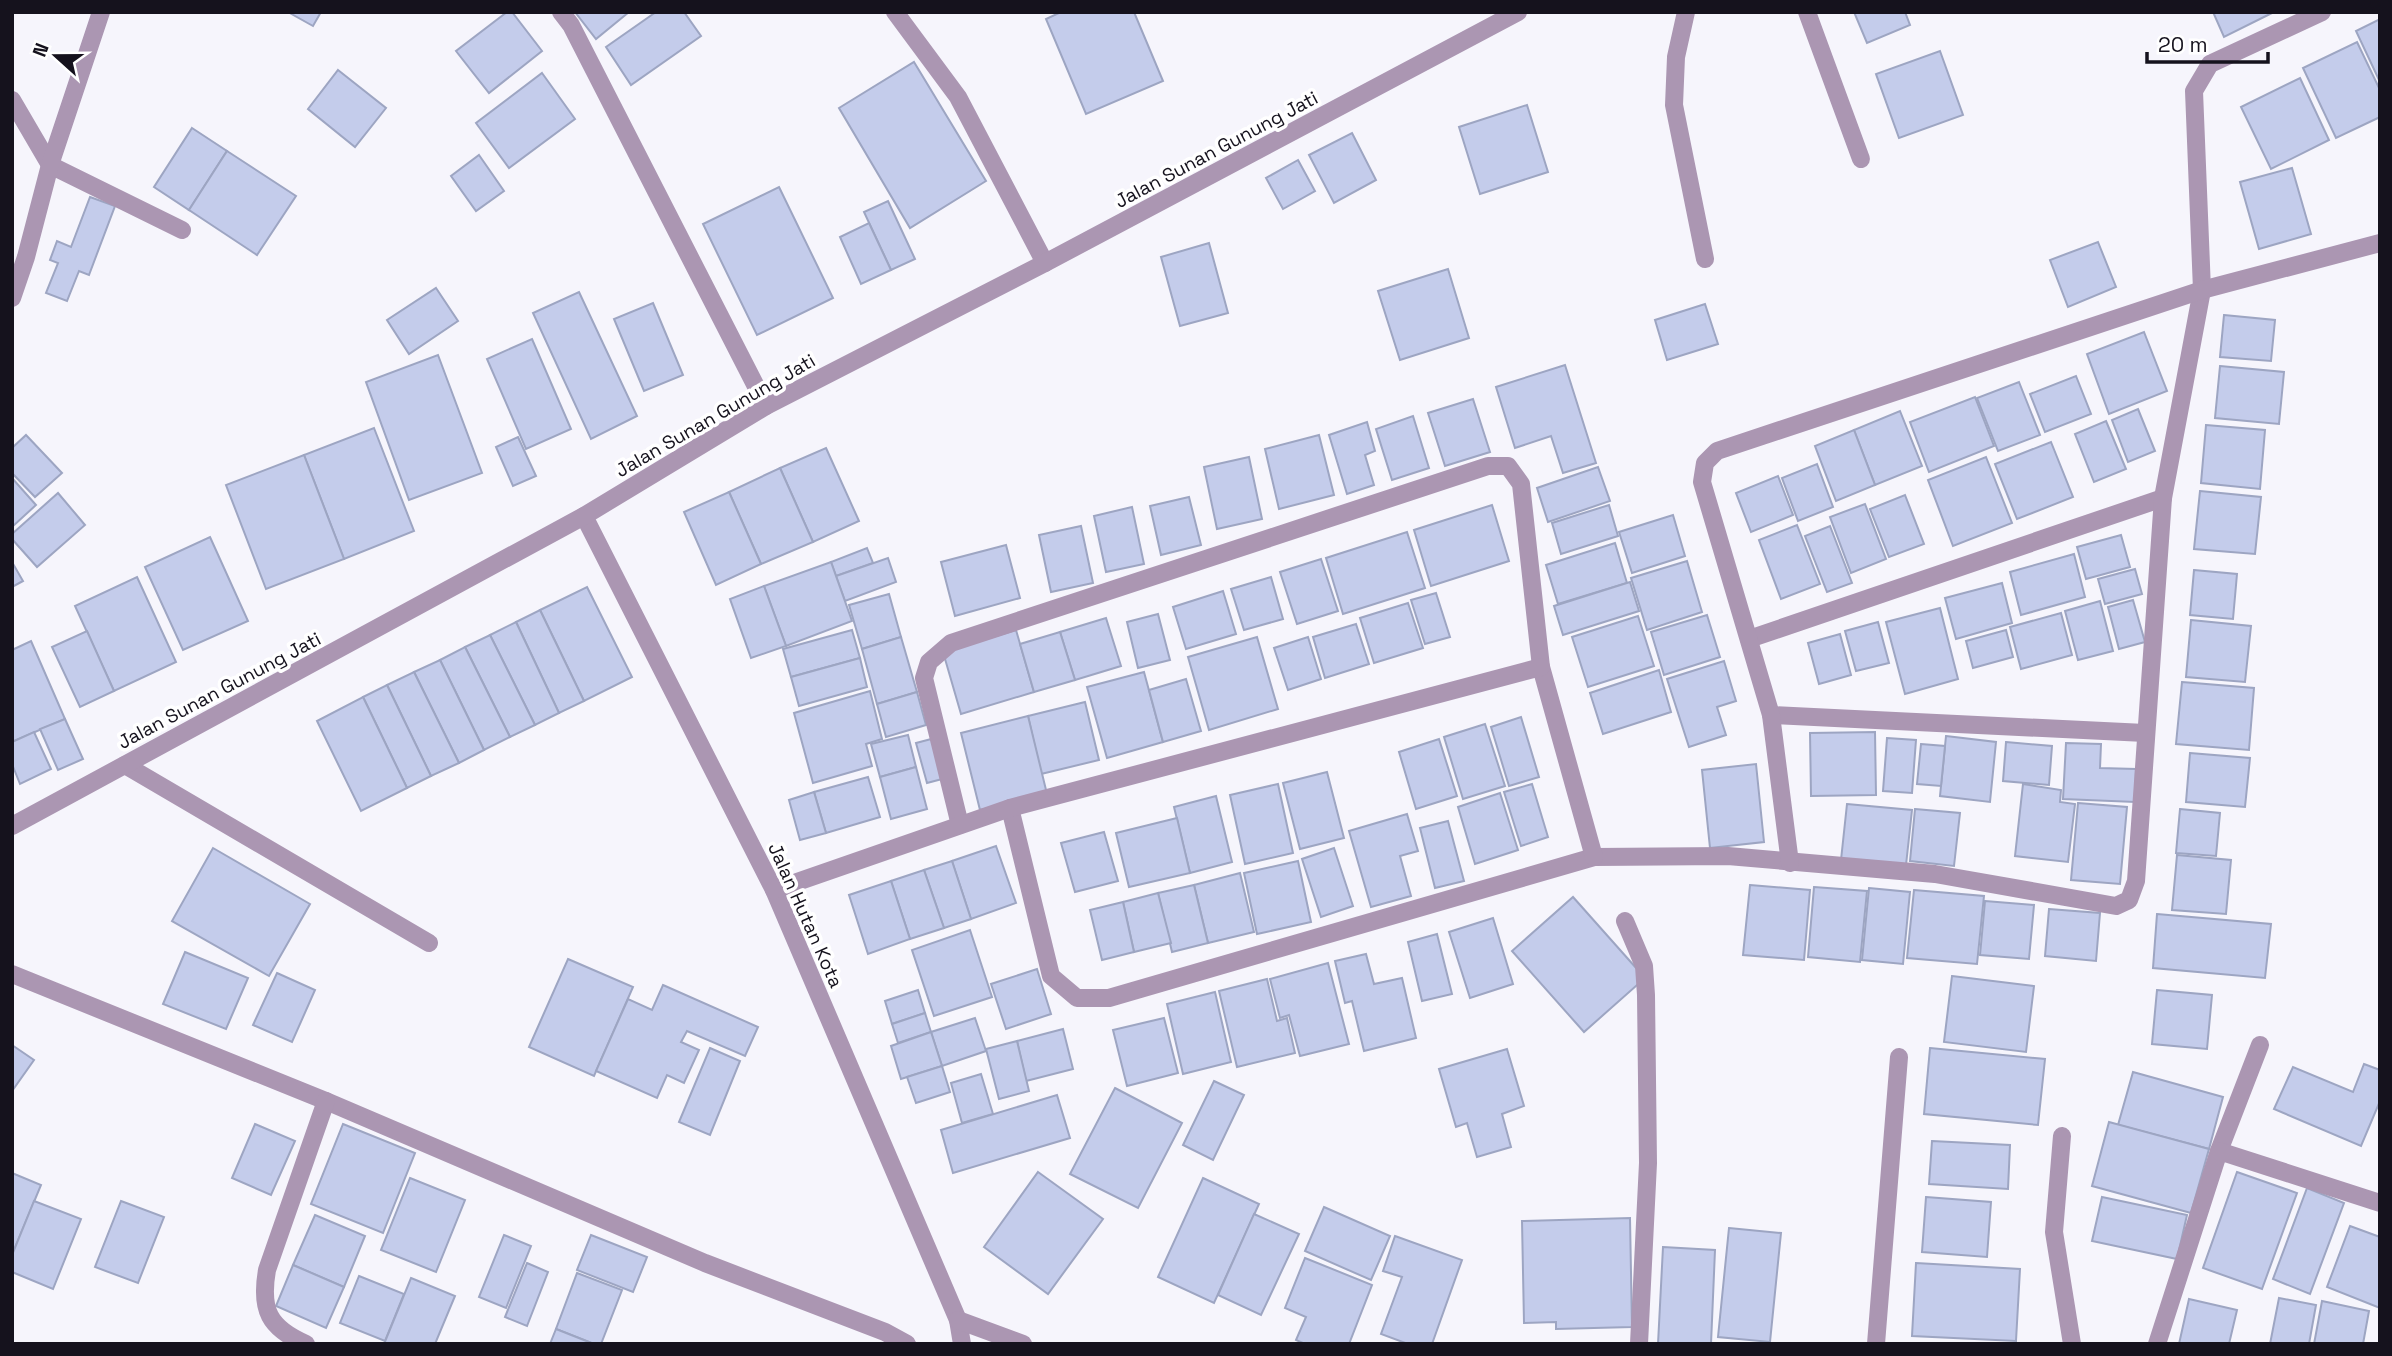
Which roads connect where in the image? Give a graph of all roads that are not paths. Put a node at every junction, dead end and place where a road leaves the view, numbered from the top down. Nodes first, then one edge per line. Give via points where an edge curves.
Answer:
1 (101, 12) edge
2 (561, 12) edge
3 (895, 12) edge
4 (1518, 12) edge
5 (1686, 12) edge
6 (1807, 12) edge
7 (2322, 12) edge
8 (12, 100) edge
9 (1861, 159) dead end
10 (50, 165) junction
11 (182, 230) dead end
12 (2380, 243) edge
13 (1705, 259) dead end
14 (1045, 264) junction
15 (2202, 290) junction
16 (12, 298) edge
17 (766, 406) junction
18 (2163, 498) junction
19 (584, 516) junction
20 (1749, 639) junction
21 (1541, 667) junction
22 (1771, 715) junction
23 (2145, 733) junction
24 (125, 765) junction
25 (1010, 808) junction
26 (960, 825) junction
27 (12, 827) edge
28 (1594, 857) junction
29 (1790, 863) junction
30 (774, 890) junction
31 (1625, 921) dead end
32 (429, 943) dead end
33 (12, 974) edge
34 (2260, 1045) dead end
35 (1899, 1057) dead end
36 (326, 1101) junction
37 (2062, 1136) dead end
38 (2219, 1150) junction
39 (2380, 1203) edge
40 (958, 1320) junction
41 (306, 1344) edge
42 (907, 1344) edge
43 (961, 1344) edge
44 (1023, 1344) edge
45 (1639, 1344) edge
46 (1876, 1344) edge
47 (2072, 1344) edge
48 (2157, 1344) edge

1 - 10 street
2 - 17 street
3 - 14 street via 958,97
4 - 14 street, Jalan Sunan Gunung Jati
5 - 13 street via 1676,57 1674,105
6 - 9 street
7 - 15 street via 2210,64 2194,91
8 - 10 street
10 - 11 street
10 - 16 street
12 - 15 street
14 - 17 street, Jalan Sunan Gunung Jati
15 - 18 street
15 - 20 street via 1717,451 1705,463 1702,482
17 - 19 street, Jalan Sunan Gunung Jati
18 - 20 street
18 - 23 street
19 - 24 street, Jalan Sunan Gunung Jati
19 - 30 street, Jalan Hutan Kota
20 - 22 street
21 - 25 street
21 - 26 street via 1521,484 1508,467 1488,466 951,643 929,662 924,678
21 - 28 street
22 - 23 street
22 - 29 street
23 - 29 street via 2136,881 2129,900 2116,906 1936,874
24 - 27 street, Jalan Sunan Gunung Jati
24 - 32 street
25 - 26 street
25 - 28 street via 1051,976 1077,998 1109,998
26 - 30 street
28 - 29 street via 1728,856
30 - 40 street, Jalan Hutan Kota
31 - 45 street via 1644,966 1646,995 1648,1163
33 - 36 street
34 - 38 street
35 - 46 street
36 - 41 street via 264,1290 273,1322 286,1335
36 - 42 street
37 - 47 street via 2054,1232
38 - 39 street
38 - 48 street
40 - 43 street, Jalan Hutan Kota
40 - 44 street

